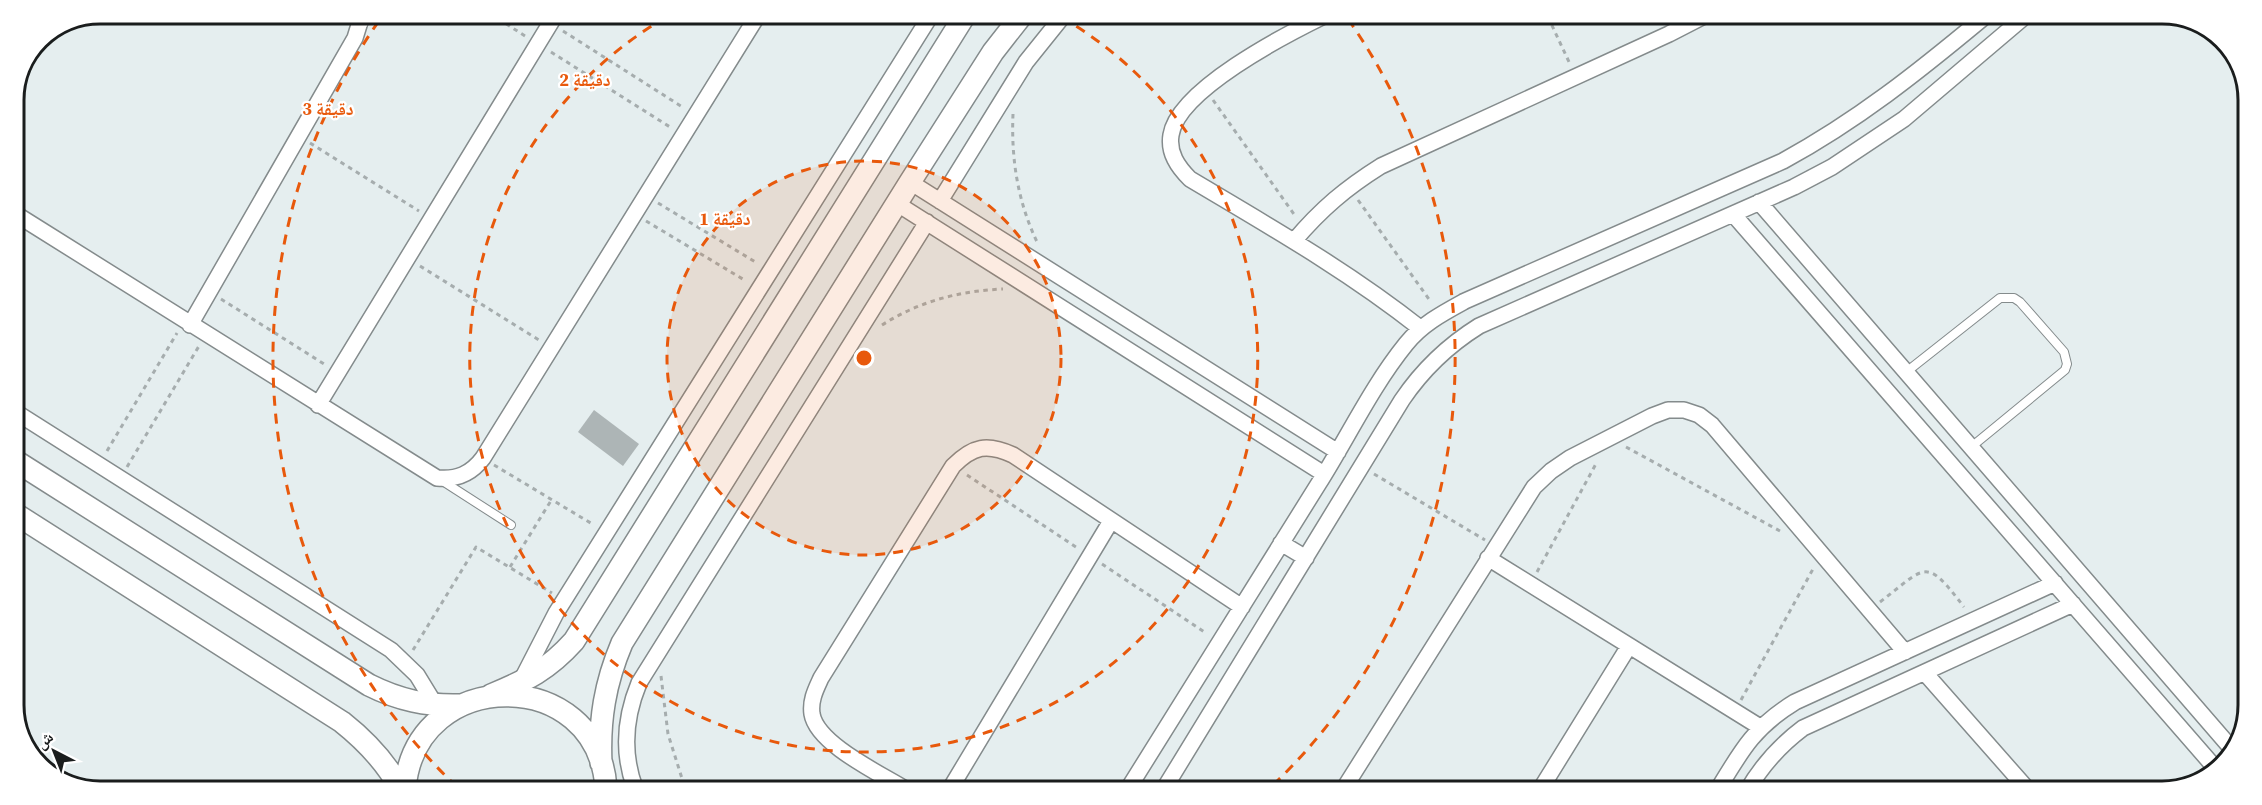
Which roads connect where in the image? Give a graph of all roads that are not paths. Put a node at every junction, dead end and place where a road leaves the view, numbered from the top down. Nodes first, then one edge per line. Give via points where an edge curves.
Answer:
1 (359, 24) edge
2 (364, 24) edge
3 (550, 24) edge
4 (752, 24) edge
5 (925, 24) edge
6 (959, 24) edge
7 (1015, 24) edge
8 (1057, 24) edge
9 (1308, 24) edge
10 (1687, 24) edge
11 (1976, 24) edge
12 (2016, 24) edge
13 (355, 38) junction
14 (1820, 141) junction
15 (1832, 166) junction
16 (910, 182) junction
17 (940, 201) junction
18 (1759, 202) junction
19 (896, 203) junction
20 (1733, 214) junction
21 (24, 219) edge
22 (927, 222) junction
23 (1299, 235) junction
24 (187, 323) junction
25 (1420, 328) junction
26 (1905, 373) junction
27 (318, 405) junction
28 (24, 417) edge
29 (1971, 448) junction
30 (1338, 452) junction
31 (24, 466) edge
32 (1324, 474) junction
33 (437, 478) junction
34 (24, 519) edge
35 (1111, 520) junction
36 (511, 525) dead end
37 (1281, 543) junction
38 (1492, 552) junction
39 (1306, 558) junction
40 (2055, 584) junction
41 (2073, 604) junction
42 (1242, 607) junction
43 (1629, 646) junction
44 (1905, 652) junction
45 (1925, 672) junction
46 (520, 683) junction
47 (491, 695) junction
48 (460, 705) junction
49 (436, 706) junction
50 (1760, 727) junction
51 (2227, 743) edge
52 (2211, 763) edge
53 (601, 764) junction
54 (396, 781) edge
55 (406, 781) edge
56 (605, 781) edge
57 (633, 781) edge
58 (892, 781) edge
59 (955, 781) edge
60 (1133, 781) edge
61 (1169, 781) edge
62 (1349, 781) edge
63 (1546, 781) edge
64 (1723, 781) edge
65 (1754, 781) edge
66 (2020, 781) edge

1 - 13 street
2 - 13 lane
3 - 27 street
4 - 33 street via 483,458 463,476
5 - 46 street via 563,600
6 - 46 street via 574,641 541,672
7 - 16 street
8 - 17 street via 1026,62
9 - 23 street via 1264,46 1205,88 1177,119 1171,135 1178,167 1190,179
10 - 23 street via 1381,166 1348,187
11 - 14 street via 1888,95
12 - 15 street via 1904,119
13 - 24 street via 209,292
14 - 15 street
14 - 25 street via 1475,297
15 - 18 street
16 - 17 street
16 - 19 street
17 - 30 street
18 - 20 street
18 - 26 street
19 - 22 street
19 - 53 street via 622,643 604,698
20 - 39 street via 1479,326 1456,340 1417,378
20 - 40 street
21 - 24 street
22 - 32 street
22 - 57 street via 639,683 629,714 626,747
23 - 25 street
24 - 27 street
25 - 30 street via 1392,362
26 - 29 street
26 - 29 lane via 2000,298 2020,302 2064,352 2065,370
27 - 33 street
28 - 49 street via 391,650 406,662
29 - 51 street
30 - 32 street
31 - 49 street via 369,685 412,703
32 - 37 street
33 - 36 lane
34 - 54 street via 342,722 379,755
35 - 42 street
35 - 58 street via 998,448 981,448 965,454 952,466 813,695 812,714 819,731
35 - 59 street
37 - 39 street
37 - 42 street
38 - 43 street via 1531,585
38 - 44 street via 1534,487 1551,471 1668,410 1684,410 1712,425
38 - 62 street
39 - 61 street
40 - 41 street
40 - 44 street
41 - 45 street
41 - 52 street
42 - 60 street
43 - 50 street
43 - 63 street
44 - 50 street via 1795,702
45 - 65 street via 1803,728 1771,755
45 - 66 street
46 - 47 street
47 - 48 street
47 - 53 street via 512,694 550,704 582,729
48 - 49 street
48 - 55 street via 430,729 419,744
50 - 64 street
53 - 56 street

